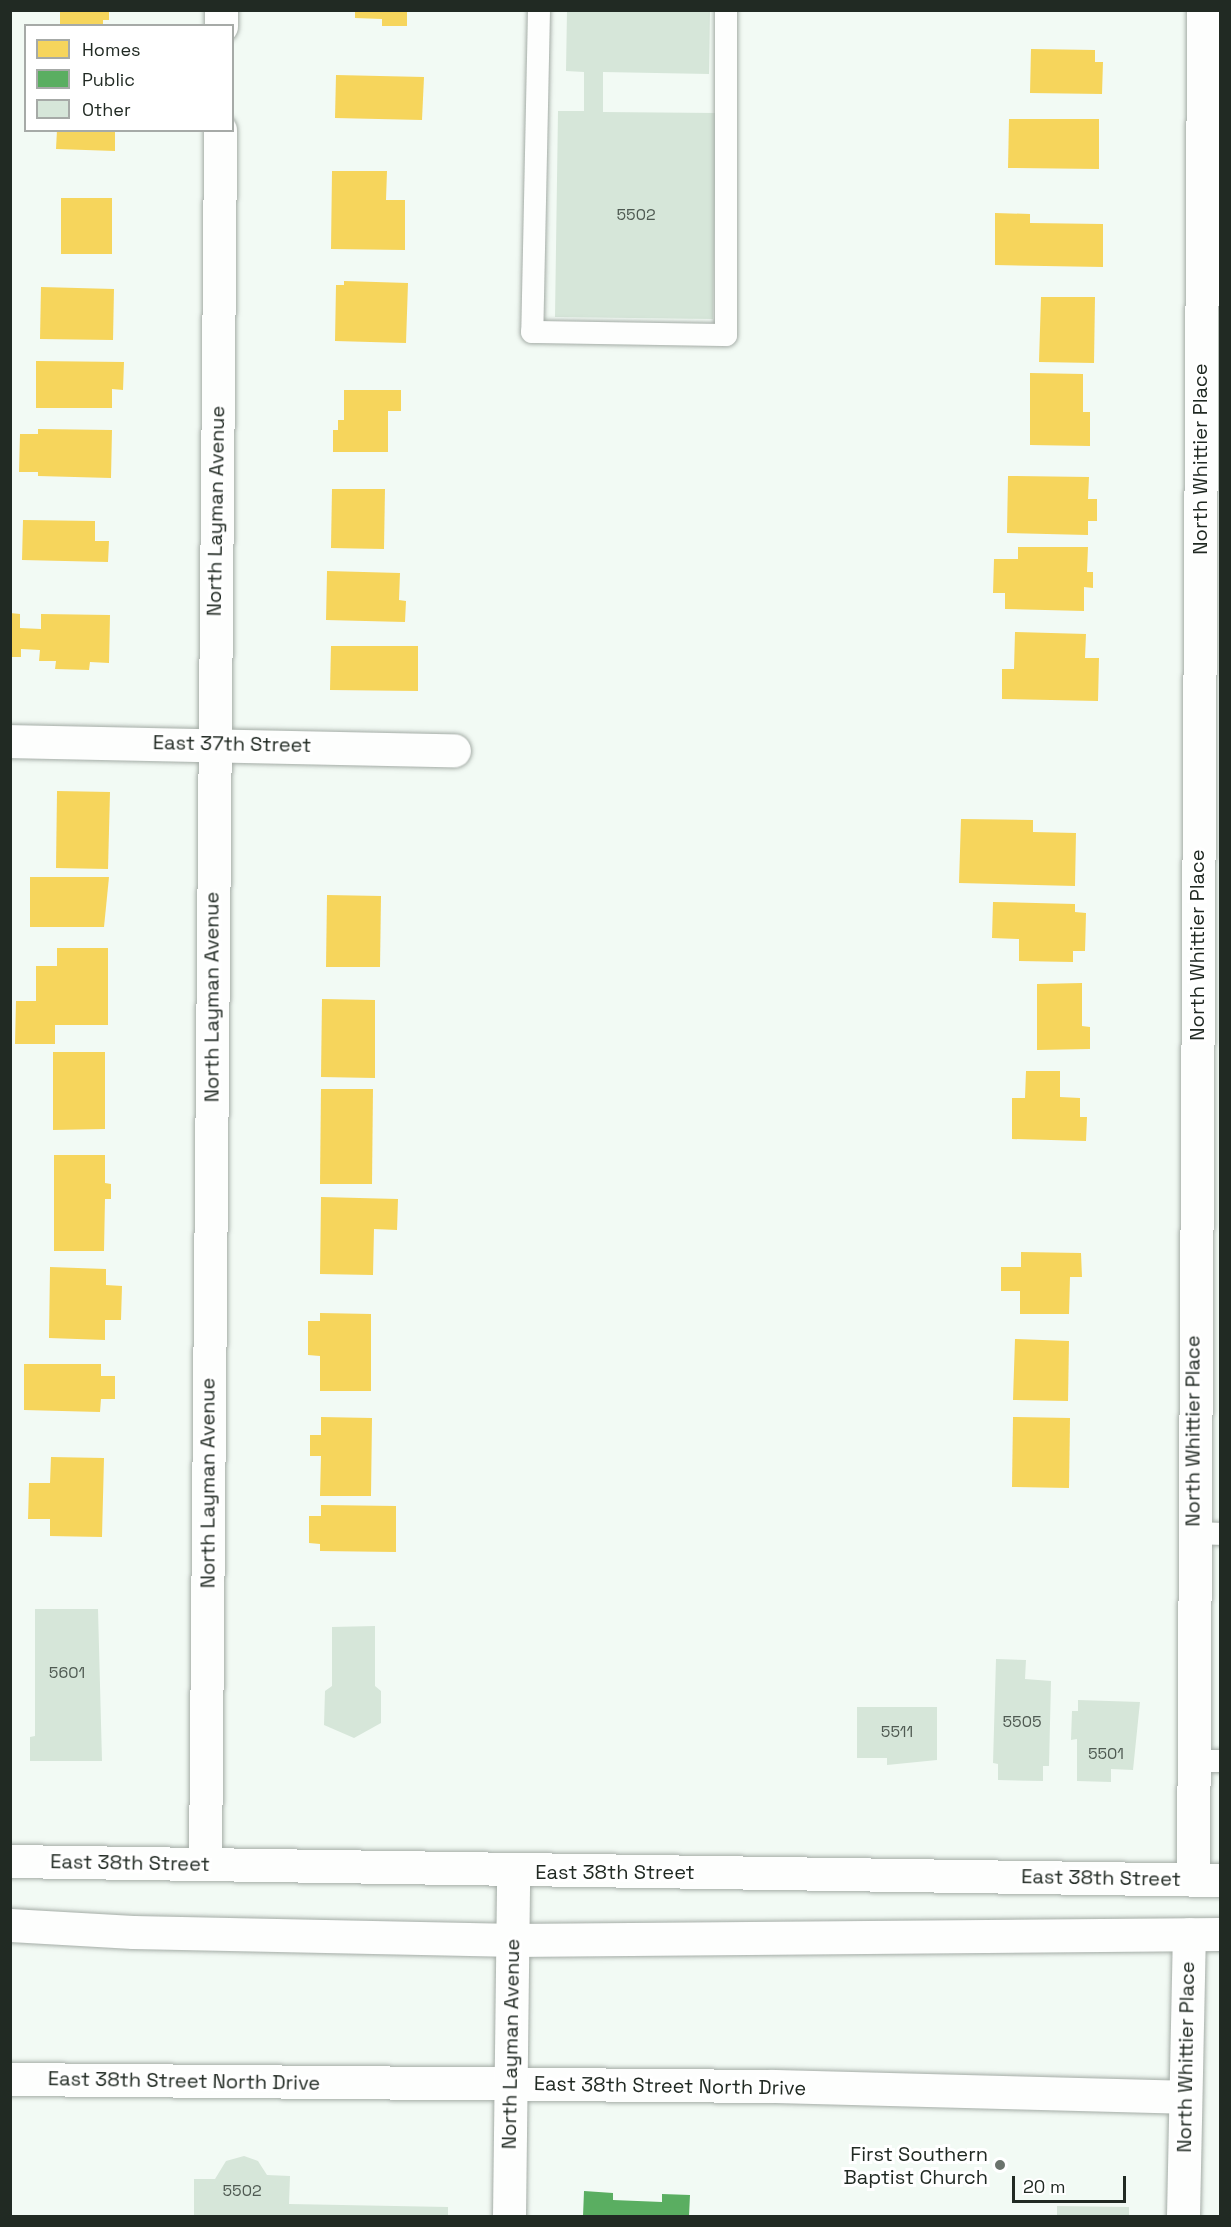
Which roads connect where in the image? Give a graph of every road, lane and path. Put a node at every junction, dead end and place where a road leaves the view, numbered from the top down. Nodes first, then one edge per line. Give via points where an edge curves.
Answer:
1 (539, 10) edge
2 (726, 10) edge
3 (1203, 10) edge
4 (220, 132) edge
5 (10, 741) edge
6 (214, 743) junction
7 (454, 750) dead end
8 (1210, 762) edge
9 (1207, 1534) edge
10 (1205, 1761) edge
11 (10, 1861) edge
12 (205, 1864) junction
13 (513, 1872) junction
14 (1207, 1880) edge
15 (10, 1925) edge
16 (1205, 1934) edge
17 (512, 1940) junction
18 (10, 2079) edge
19 (510, 2084) junction
20 (1185, 2097) junction
21 (508, 2217) edge
22 (1183, 2217) edge

1 - 2 lane via 532,332 726,334
3 - 8 street, North Whittier Place
4 - 6 street, North Layman Avenue
5 - 6 street, East 37th Street
6 - 7 street, East 37th Street
6 - 12 street, North Layman Avenue
8 - 9 street, North Whittier Place
9 - 10 street, North Whittier Place
10 - 14 street, North Whittier Place
11 - 12 street, East 38th Street
12 - 13 street, East 38th Street via 452,1866
13 - 14 street, East 38th Street
13 - 17 street, North Layman Avenue
15 - 17 street via 133,1932
16 - 17 street
16 - 20 street, North Whittier Place
17 - 19 street, North Layman Avenue
18 - 19 street, East 38th Street North Drive
19 - 20 street, East 38th Street North Drive via 773,2086
19 - 21 street, North Layman Avenue
20 - 22 street, North Whittier Place

